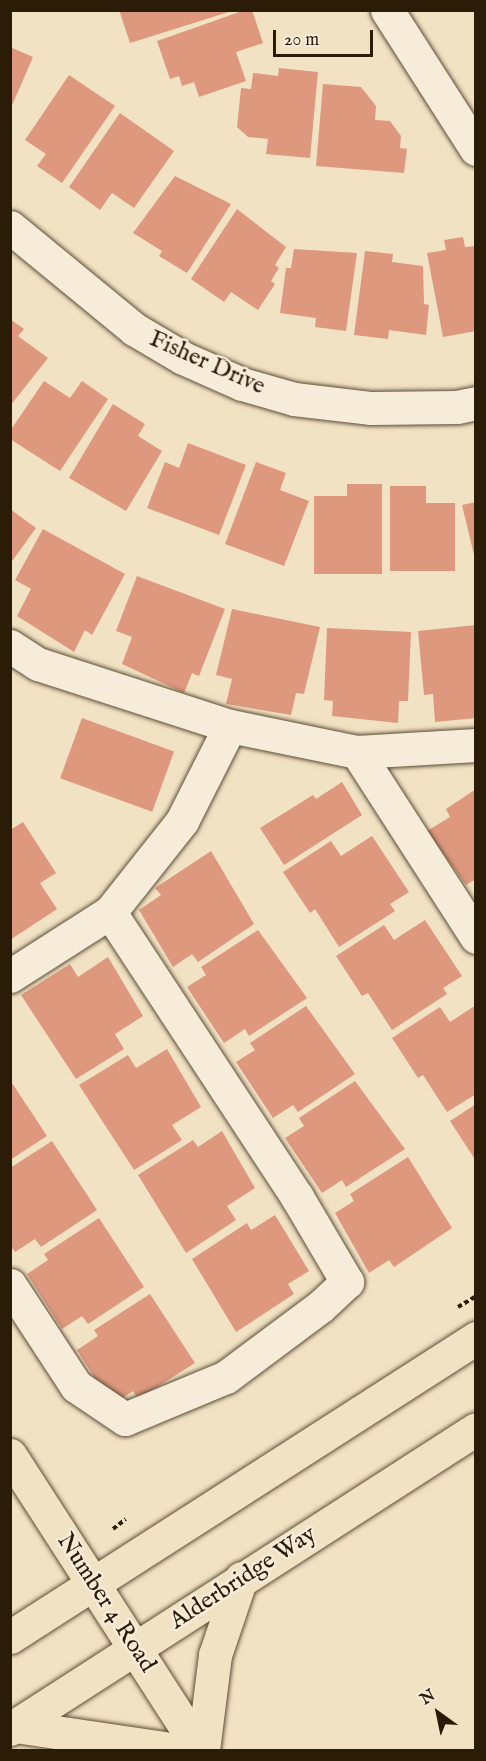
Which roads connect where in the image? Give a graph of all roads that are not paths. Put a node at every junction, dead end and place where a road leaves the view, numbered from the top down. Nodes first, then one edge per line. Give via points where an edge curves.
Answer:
1 (387, 10) edge
2 (476, 149) edge
3 (10, 227) edge
4 (476, 403) edge
5 (10, 646) edge
6 (231, 726) junction
7 (476, 745) edge
8 (357, 752) junction
9 (110, 912) junction
10 (476, 937) edge
11 (10, 976) edge
12 (10, 1285) edge
13 (476, 1338) edge
14 (476, 1429) edge
15 (10, 1455) edge
16 (241, 1578) junction
17 (93, 1583) junction
18 (10, 1636) edge
19 (135, 1648) junction
20 (13, 1727) edge
21 (178, 1750) edge
22 (202, 1750) edge

1 - 2 street
3 - 4 street, Fisher Drive via 134,329 183,358 242,384 294,399 371,408 457,407
5 - 6 street via 38,664
6 - 8 street
6 - 9 street via 182,821
7 - 8 street
8 - 10 street
9 - 11 street
9 - 12 street via 297,1197 347,1281 320,1307 226,1377 125,1419 76,1386
13 - 17 main road
14 - 16 main road, Alderbridge Way
15 - 17 main road, Number 4 Road
16 - 19 main road, Alderbridge Way
16 - 22 main road via 215,1655
17 - 18 main road
17 - 19 main road, Number 4 Road
19 - 20 main road, Alderbridge Way
19 - 22 main road, Number 4 Road
20 - 21 main road

